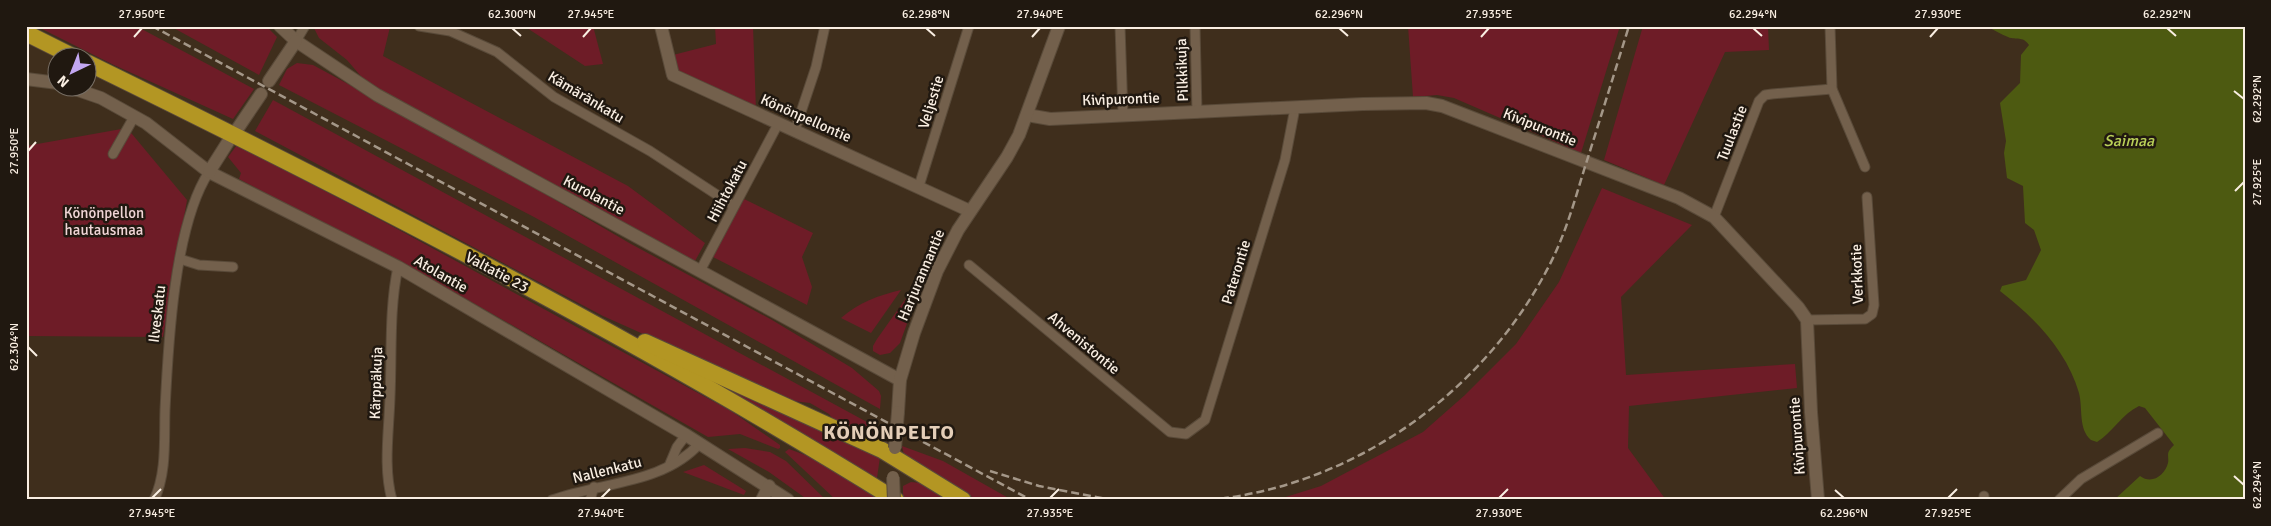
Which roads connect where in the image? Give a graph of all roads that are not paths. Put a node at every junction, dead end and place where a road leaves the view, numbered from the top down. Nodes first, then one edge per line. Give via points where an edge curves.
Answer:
1 (280, 26) edge
2 (305, 26) edge
3 (419, 26) edge
4 (661, 26) edge
5 (825, 26) edge
6 (969, 26) edge
7 (1120, 26) edge
8 (1195, 26) edge
9 (1830, 26) edge
10 (1055, 29) edge
11 (26, 33) edge
12 (296, 40) junction
13 (56, 48) edge
14 (98, 68) edge
15 (26, 79) edge
16 (269, 81) dead end
17 (48, 82) edge
18 (1832, 89) junction
19 (261, 94) dead end
20 (98, 97) edge
21 (1295, 108) junction
22 (1197, 113) junction
23 (1027, 115) junction
24 (1122, 115) junction
25 (134, 117) junction
26 (778, 124) junction
27 (238, 128) dead end
28 (795, 130) junction
29 (228, 142) dead end
30 (113, 154) dead end
31 (1865, 167) dead end
32 (209, 172) junction
33 (919, 186) junction
34 (1867, 197) dead end
35 (734, 206) junction
36 (970, 211) junction
37 (1714, 217) junction
38 (180, 259) junction
39 (968, 265) dead end
40 (233, 267) dead end
41 (398, 267) junction
42 (700, 270) junction
43 (532, 290) junction
44 (1807, 320) junction
45 (900, 380) junction
46 (2158, 433) dead end
47 (1186, 434) joint
48 (686, 435) junction
49 (700, 444) junction
50 (894, 453) junction
51 (669, 466) junction
52 (769, 486) junction
53 (594, 487) junction
54 (154, 500) edge
55 (392, 500) edge
56 (552, 500) edge
57 (590, 500) edge
58 (762, 500) edge
59 (788, 500) edge
60 (895, 500) edge
61 (962, 500) edge
62 (1818, 500) edge
63 (2059, 500) edge

1 - 12 street, Kurolantie
2 - 12 street
3 - 35 street, Kämäränkatu via 450,31 497,52 554,97 650,151
4 - 26 street, Könönpellontie via 673,75
5 - 28 street via 816,67
6 - 33 street, Veljestie
7 - 24 street
8 - 22 street, Pilkkikuja
9 - 18 street
10 - 23 street, Harjurannantie
11 - 13 highway
12 - 16 street
12 - 42 street, Kurolantie via 377,95
14 - 43 highway, Valtatie 23
15 - 17 street
18 - 31 street
18 - 37 street, Tuulastie via 1765,95 1759,101
19 - 27 street
20 - 25 street, Atolantie
21 - 22 street, Kivipurontie
21 - 37 street, Kivipurontie via 1426,103 1442,106 1679,198
21 - 47 street, Paterontie via 1284,160 1205,420
22 - 24 street, Kivipurontie
23 - 24 street, Kivipurontie via 1050,119
23 - 36 street, Harjurannantie via 1007,157
25 - 30 street
25 - 32 street, Atolantie
26 - 28 street, Könönpellontie
26 - 35 street, Hiihtokatu
28 - 33 street, Könönpellontie
29 - 32 street, Ilveskatu
32 - 38 street, Ilveskatu via 199,190
32 - 41 street, Atolantie
33 - 36 street, Könönpellontie
34 - 44 street, Verkkotie via 1872,314 1865,319
35 - 42 street, Hiihtokatu
36 - 45 street, Harjurannantie via 937,271
37 - 44 street, Kivipurontie
38 - 40 street via 199,265
38 - 54 street, Ilveskatu via 168,346 162,478
39 - 47 street, Ahvenistontie via 1170,432
41 - 48 street, Atolantie
41 - 55 street, Kärppäkuja via 388,448 388,487
42 - 45 street, Kurolantie
43 - 50 highway
43 - 60 highway, Valtatie 23 via 790,435
44 - 62 street, Kivipurontie
45 - 50 street, Harjurannantie, bridge
46 - 63 street via 2081,479
48 - 49 street, Atolantie
48 - 51 street
49 - 51 street, Nallenkatu via 680,462
49 - 52 street, Atolantie
50 - 60 street, Harjurannantie, bridge
50 - 61 highway
51 - 53 street, Nallenkatu via 632,480
52 - 58 street
52 - 59 street, Atolantie
53 - 56 street, Nallenkatu
53 - 57 street

